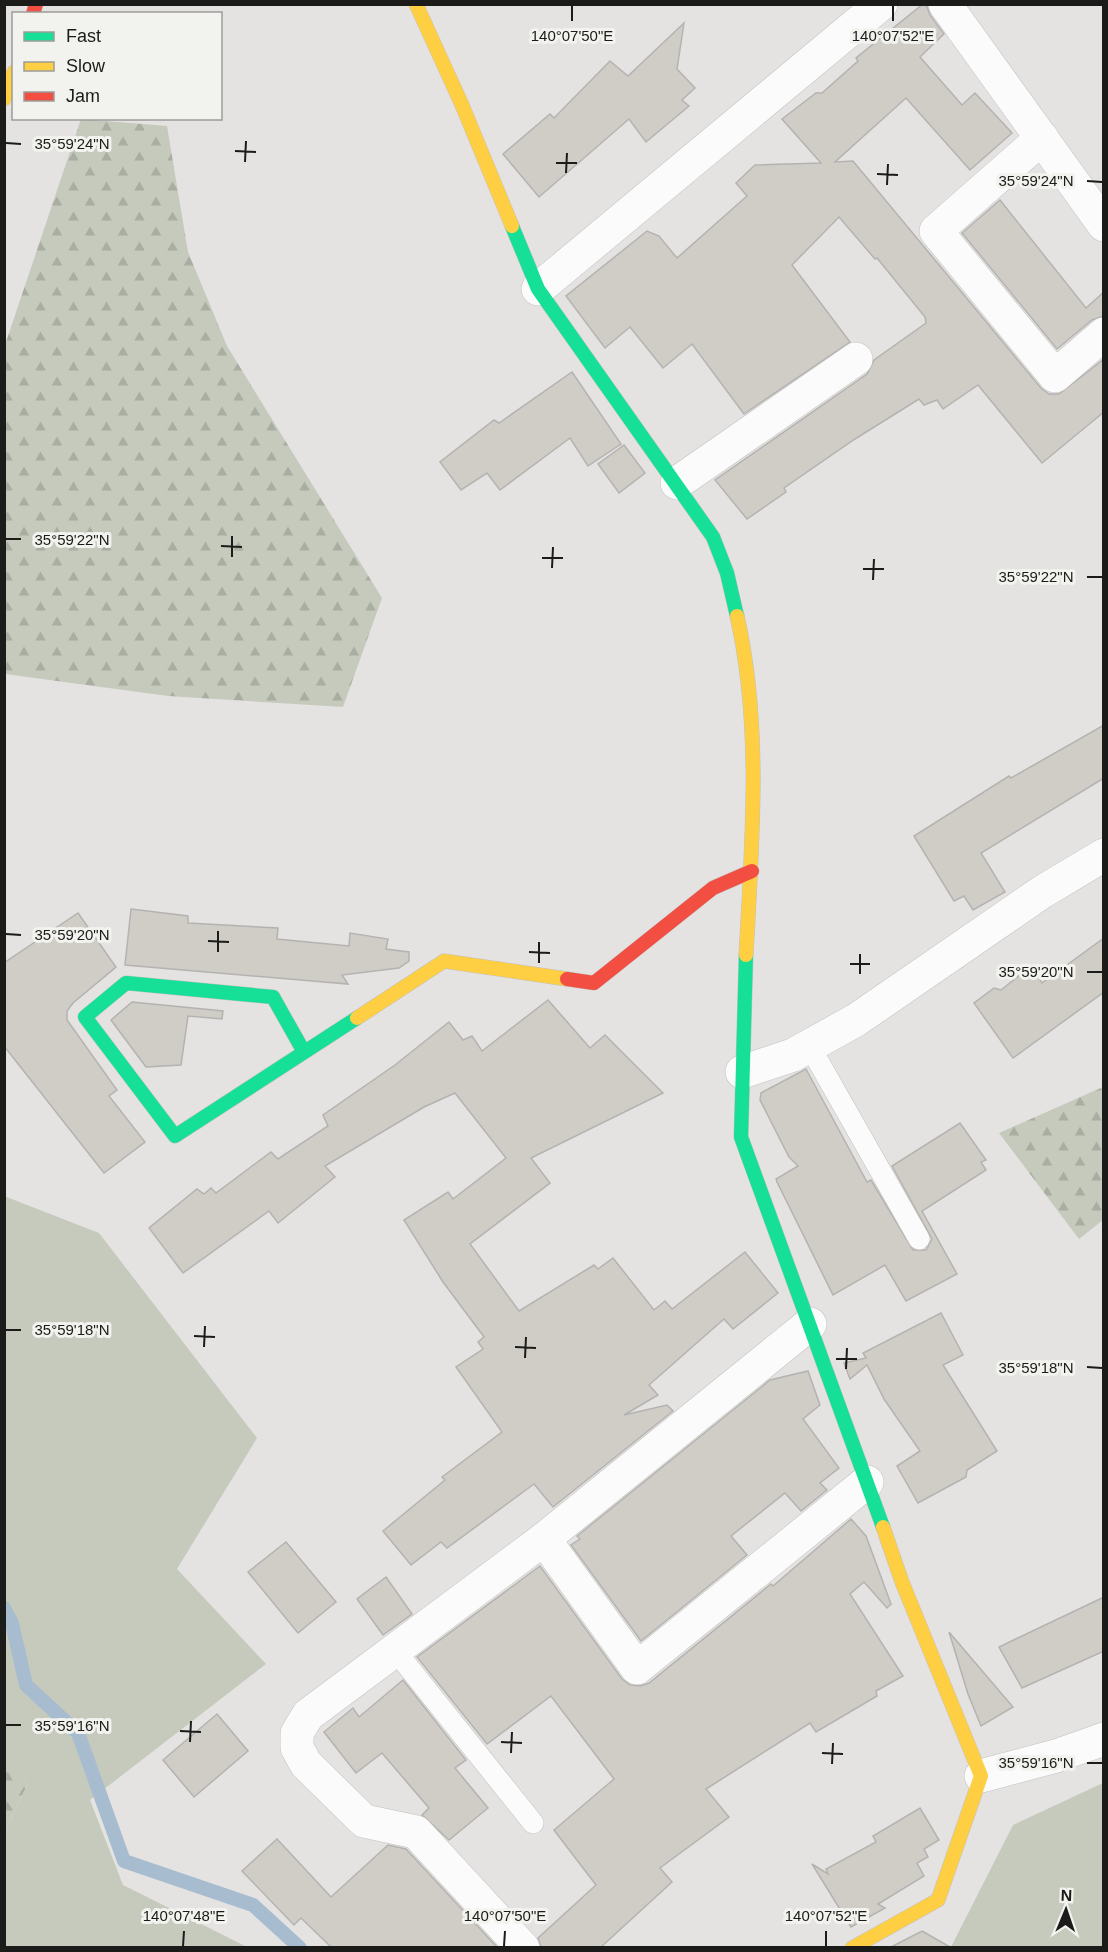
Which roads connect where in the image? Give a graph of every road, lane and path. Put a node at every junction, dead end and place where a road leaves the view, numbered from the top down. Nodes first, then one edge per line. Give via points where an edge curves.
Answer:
1 (416, 4) edge
2 (945, 4) edge
3 (862, 10) edge
4 (12, 77) edge
5 (4, 99) edge
6 (1042, 138) junction
7 (1104, 225) edge
8 (538, 289) junction
9 (1104, 334) edge
10 (856, 359) dead end
11 (677, 483) junction
12 (1104, 855) edge
13 (752, 871) junction
14 (809, 1045) junction
15 (304, 1052) junction
16 (742, 1072) junction
17 (919, 1239) dead end
18 (810, 1324) junction
19 (867, 1482) junction
20 (544, 1539) junction
21 (394, 1649) junction
22 (1104, 1739) edge
23 (981, 1776) junction
24 (533, 1823) dead end
25 (523, 1947) edge
26 (852, 1947) edge

1 - 8 street
2 - 6 street
3 - 8 street
4 - 5 street
6 - 7 street
6 - 9 street via 936,231 1055,376
8 - 11 street
10 - 11 street
11 - 13 street via 713,537 727,573 745,652 754,797
12 - 14 street via 1042,892 856,1020
13 - 15 street via 713,888 594,983 444,962
13 - 16 street
14 - 16 street via 793,1055
14 - 17 lane
15 - 15 street via 176,1136 85,1017 126,983 273,997
16 - 18 street via 741,1137
18 - 19 street
18 - 20 street
19 - 20 street via 637,1668
19 - 23 street via 902,1582
20 - 21 street
21 - 24 lane
21 - 25 street via 308,1715 297,1733 297,1749 306,1764 364,1821 416,1832
22 - 23 street
23 - 26 street via 938,1900

